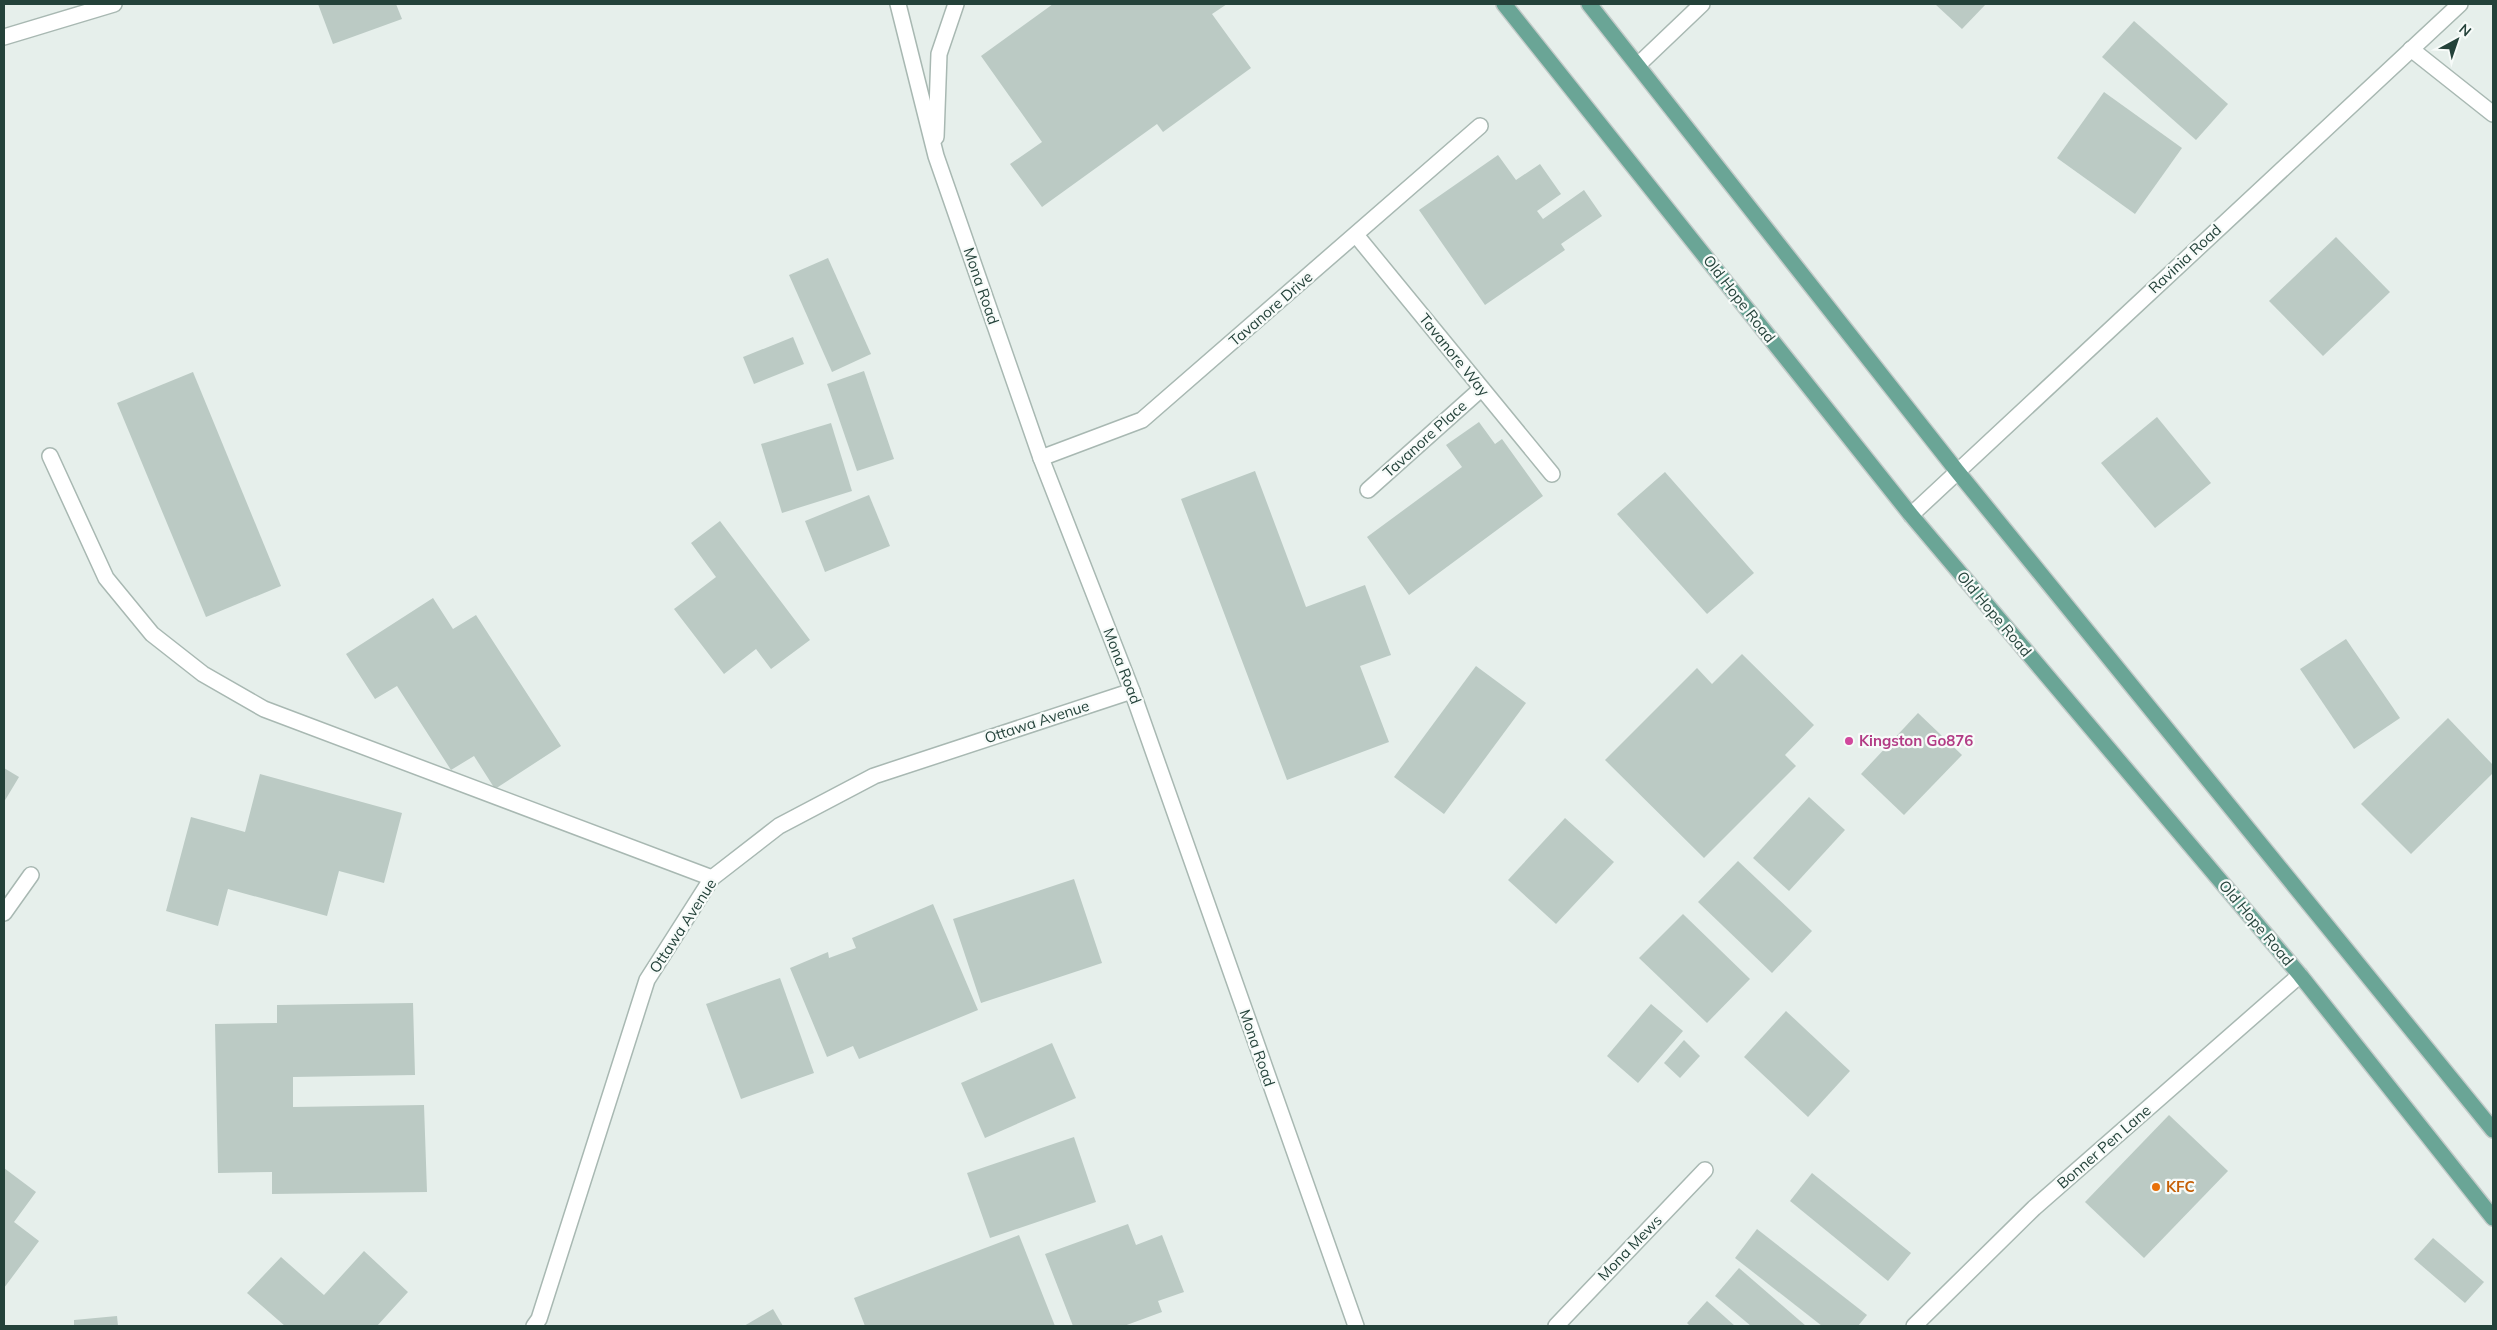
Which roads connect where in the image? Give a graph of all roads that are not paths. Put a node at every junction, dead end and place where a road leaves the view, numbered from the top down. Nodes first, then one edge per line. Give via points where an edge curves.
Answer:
1 (114, 4) edge
2 (898, 4) edge
3 (956, 4) edge
4 (1504, 4) edge
5 (1590, 4) edge
6 (1702, 4) edge
7 (2460, 4) edge
8 (4, 37) edge
9 (2411, 49) junction
10 (1639, 64) junction
11 (2493, 114) edge
12 (1480, 126) dead end
13 (936, 156) junction
14 (1356, 235) junction
15 (1482, 389) junction
16 (50, 456) dead end
17 (1041, 458) junction
18 (1957, 471) junction
19 (1552, 474) dead end
20 (1368, 490) dead end
21 (1911, 515) junction
22 (1132, 691) junction
23 (31, 875) dead end
24 (712, 878) junction
25 (4, 912) edge
26 (2300, 975) junction
27 (2493, 1130) edge
28 (1705, 1170) dead end
29 (2493, 1218) edge
30 (534, 1326) edge
31 (1356, 1326) edge
32 (1556, 1326) edge
33 (1914, 1326) edge

1 - 8 street
2 - 13 street, Mona Road
3 - 13 street via 939,54
4 - 21 main road, Old Hope Road
5 - 10 main road
6 - 10 street
7 - 9 street, Ravinia Road
9 - 11 street
9 - 18 street, Ravinia Road
10 - 18 main road
12 - 14 street, Tavanore Drive
13 - 17 street, Mona Road
14 - 15 street, Tavanore Way
14 - 17 street, Tavanore Drive via 1142,420
15 - 19 street, Tavanore Way
15 - 20 street, Tavanore Place
16 - 24 street via 106,578 152,634 203,674 264,709
17 - 22 street, Mona Road
18 - 21 street, Ravinia Road
18 - 27 main road
21 - 26 main road, Old Hope Road
22 - 24 street, Ottawa Avenue via 874,776 780,826
22 - 31 street, Mona Road
23 - 25 street
24 - 30 street, Ottawa Avenue via 647,980 539,1319
26 - 29 main road, Old Hope Road
26 - 33 street, Bonner Pen Lane via 2034,1208
28 - 32 street, Mona Mews

